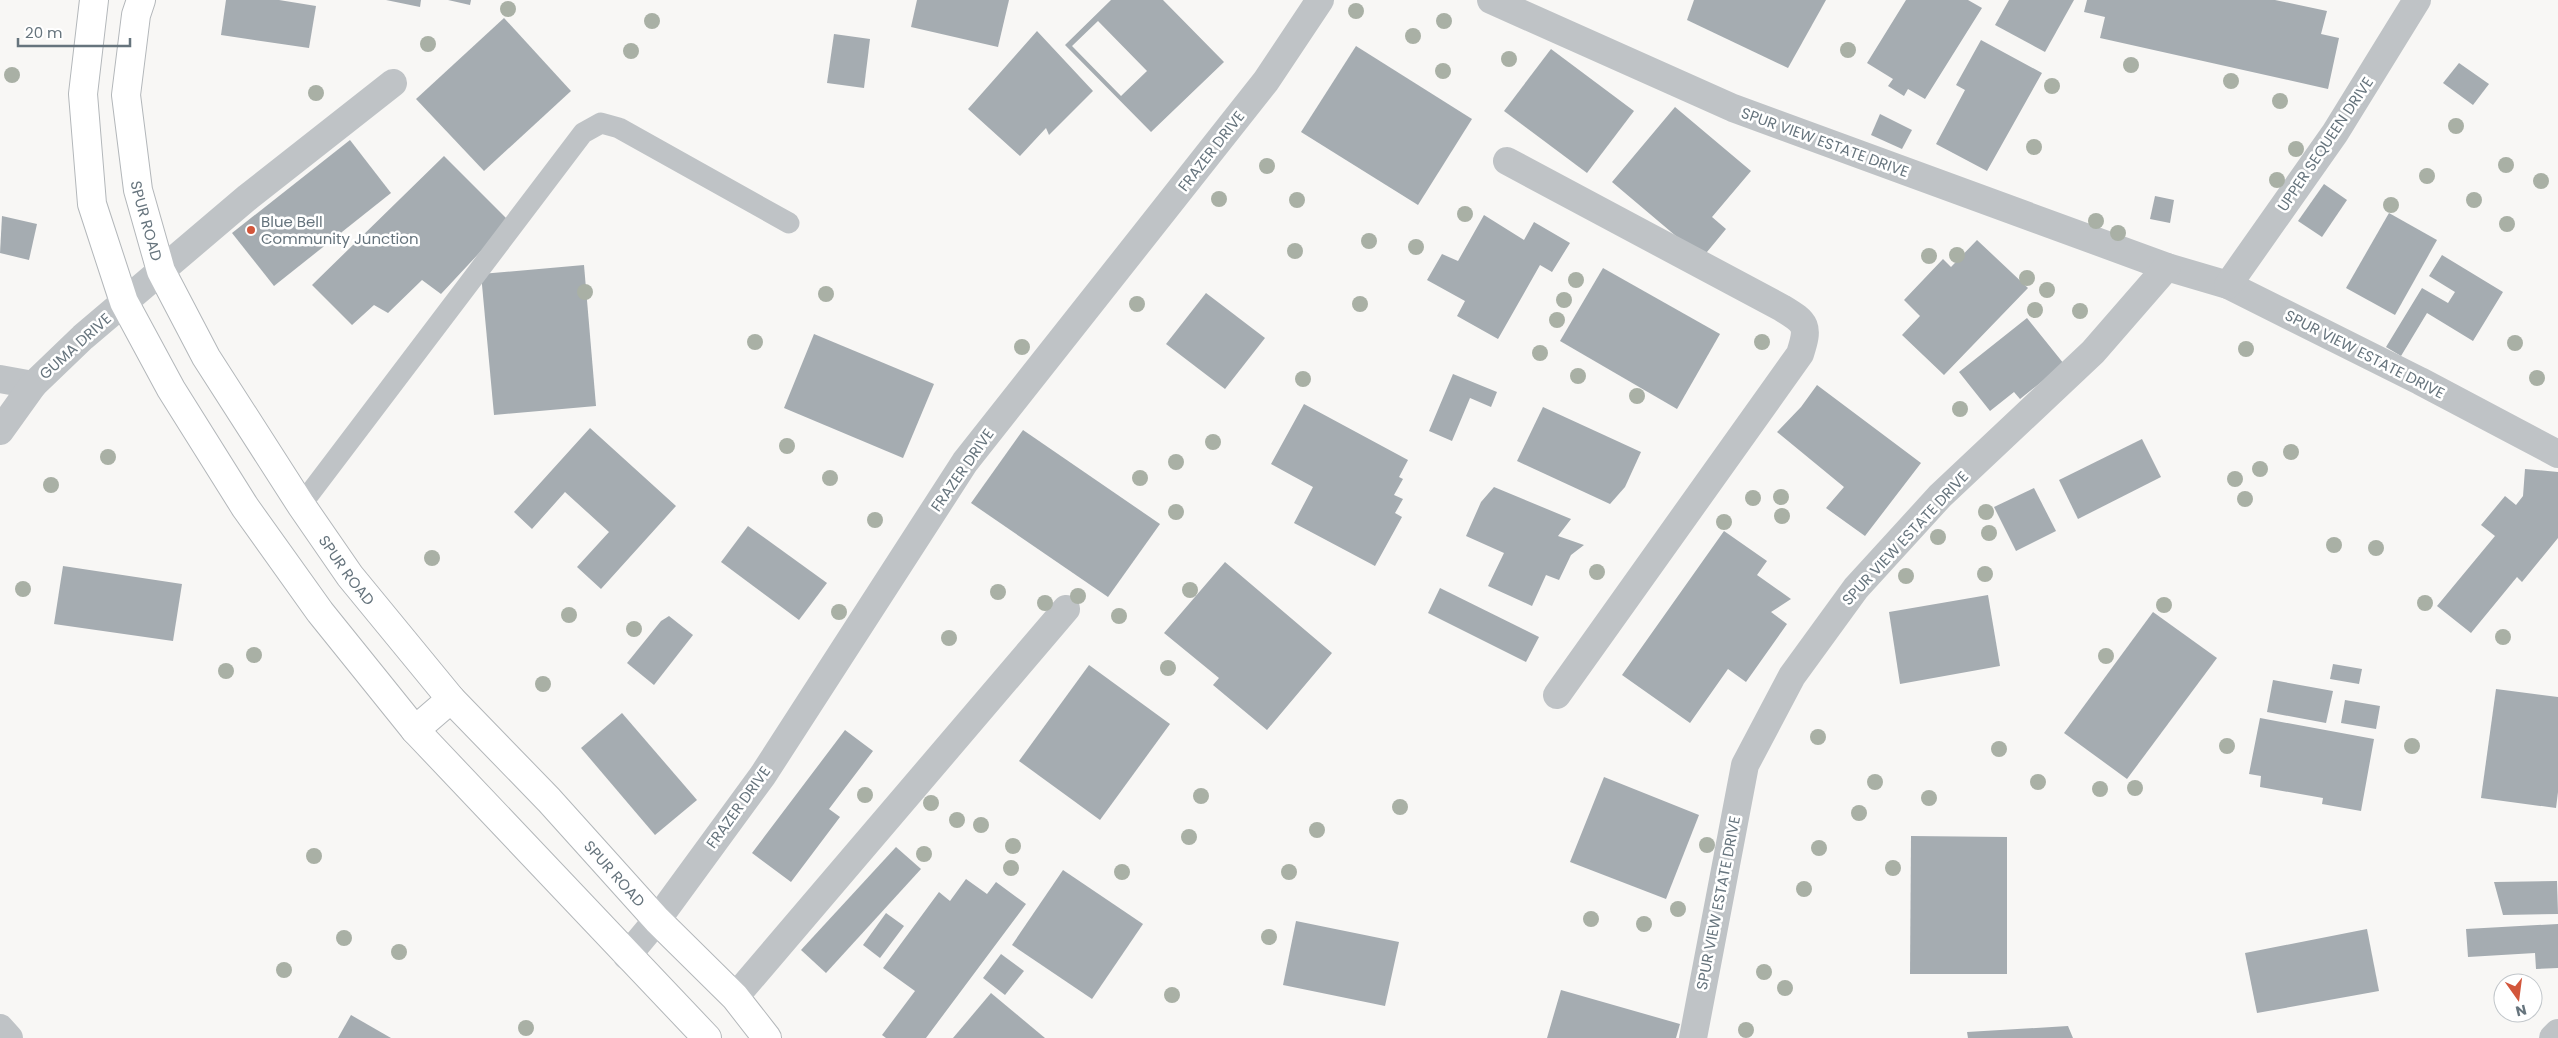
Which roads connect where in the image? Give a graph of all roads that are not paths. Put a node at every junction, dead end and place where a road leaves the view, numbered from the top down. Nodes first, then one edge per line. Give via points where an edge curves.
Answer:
1 (94, 0) edge
2 (141, 0) edge
3 (1320, 0) edge
4 (1491, 0) edge
5 (2417, 0) edge
6 (392, 83) dead end
7 (1506, 161) dead end
8 (789, 224) dead end
9 (2167, 267) junction
10 (161, 271) junction
11 (2228, 285) junction
12 (124, 302) junction
13 (0, 379) edge
14 (33, 385) junction
15 (0, 431) edge
16 (2558, 454) edge
17 (301, 505) junction
18 (1066, 609) dead end
19 (1557, 695) dead end
20 (451, 699) junction
21 (415, 730) junction
22 (657, 920) junction
23 (627, 956) junction
24 (735, 997) junction
25 (0, 1028) edge
26 (2558, 1033) edge
27 (9, 1038) edge
28 (707, 1038) edge
29 (767, 1038) edge
30 (1693, 1038) edge
31 (2553, 1038) edge

1 - 12 main road via 83,94 92,204
2 - 10 main road, SPUR ROAD via 136,15 126,94 138,190
3 - 22 street, FRAZER DRIVE via 1266,81 964,462 763,775
4 - 9 street, SPUR VIEW ESTATE DRIVE via 1733,108
5 - 11 street, UPPER SEQUEEN DRIVE via 2335,133
6 - 10 street, GUMA DRIVE
7 - 19 street via 1782,308 1800,319 1806,334 1800,354
8 - 17 lane via 619,128 601,122 583,133
9 - 11 street, SPUR VIEW ESTATE DRIVE
9 - 30 street, SPUR VIEW ESTATE DRIVE via 2093,352 1940,496 1856,588 1792,676 1745,765
10 - 12 street, GUMA DRIVE
10 - 17 main road, SPUR ROAD via 206,357
11 - 16 street, SPUR VIEW ESTATE DRIVE
12 - 14 street, GUMA DRIVE
12 - 21 main road via 171,389 246,507 320,612
13 - 14 street
14 - 15 street, GUMA DRIVE
17 - 20 main road, SPUR ROAD via 350,576
18 - 24 street
20 - 21 main road
20 - 22 main road, SPUR ROAD via 549,800
21 - 23 main road
22 - 23 street, FRAZER DRIVE
22 - 24 main road, SPUR ROAD
23 - 28 main road
24 - 29 main road, SPUR ROAD
25 - 27 street
26 - 31 street

